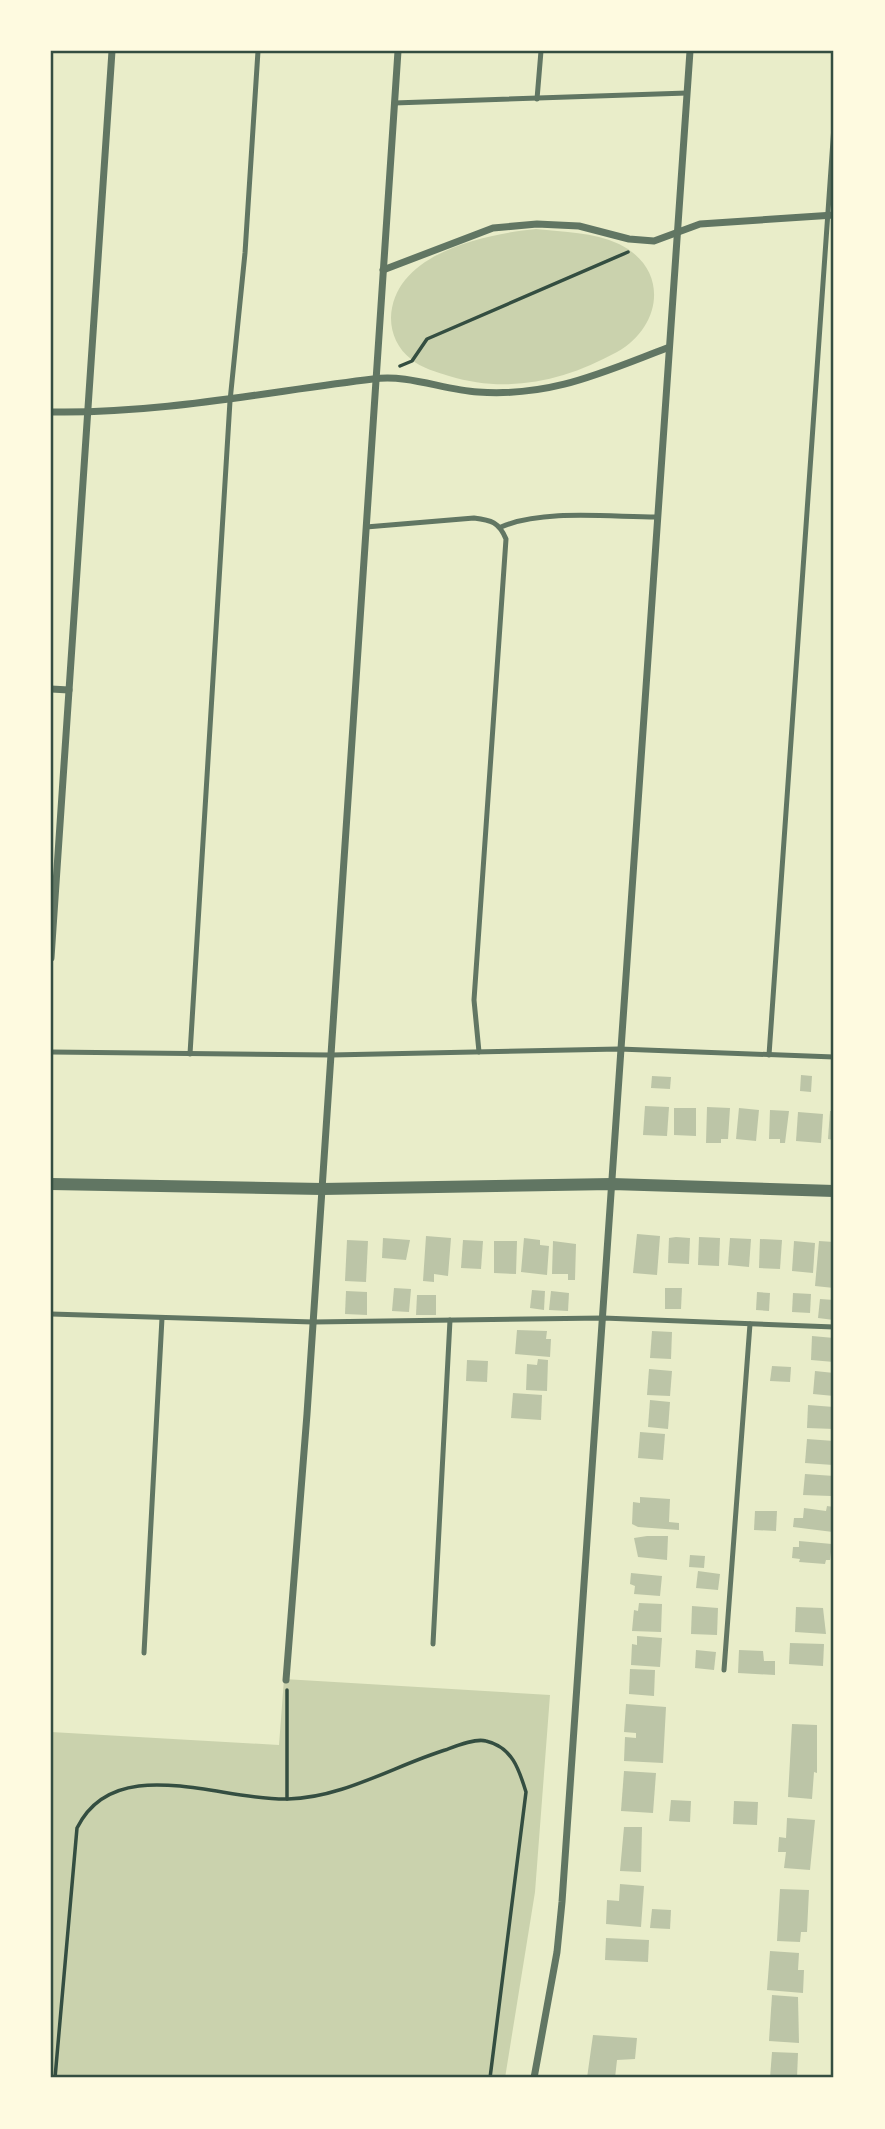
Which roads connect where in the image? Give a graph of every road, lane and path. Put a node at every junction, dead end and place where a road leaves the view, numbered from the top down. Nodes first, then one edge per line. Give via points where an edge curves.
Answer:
1 (111, 51) edge
2 (258, 51) edge
3 (398, 51) edge
4 (541, 51) edge
5 (690, 51) edge
6 (687, 93) junction
7 (537, 99) junction
8 (394, 103) junction
9 (834, 127) edge
10 (831, 215) edge
11 (677, 233) junction
12 (629, 251) dead end
13 (383, 270) junction
14 (667, 348) junction
15 (376, 378) junction
16 (230, 401) junction
17 (51, 412) edge
18 (87, 412) junction
19 (656, 517) junction
20 (366, 527) junction
21 (501, 527) junction
22 (51, 689) edge
23 (69, 690) junction
24 (51, 958) edge
25 (619, 1049) junction
26 (51, 1052) edge
27 (480, 1052) junction
28 (190, 1054) junction
29 (331, 1055) junction
30 (769, 1055) junction
31 (834, 1058) edge
32 (51, 1184) edge
33 (612, 1184) junction
34 (322, 1189) junction
35 (834, 1191) edge
36 (51, 1314) edge
37 (162, 1318) junction
38 (603, 1318) junction
39 (450, 1320) junction
40 (313, 1322) junction
41 (750, 1324) junction
42 (834, 1327) edge
43 (433, 1644) dead end
44 (144, 1653) dead end
45 (724, 1670) dead end
46 (286, 1680) joint
47 (286, 1800) junction
48 (55, 2078) edge
49 (490, 2078) edge
50 (534, 2078) edge

1 - 18 street
2 - 16 lane
3 - 8 street
4 - 7 lane
5 - 6 street
6 - 7 lane
6 - 11 street
7 - 8 lane
8 - 13 street
9 - 10 lane
10 - 11 street via 700,224
10 - 30 lane
11 - 13 street via 654,241 579,226 537,223 493,228
11 - 14 street
12 - 15 path via 427,339 412,361
13 - 15 street
14 - 15 street via 572,383 525,394
14 - 19 street
15 - 16 street
15 - 20 street
16 - 18 street
16 - 28 lane
17 - 18 street
18 - 23 street
19 - 21 lane via 543,518
19 - 25 street
20 - 21 lane via 474,518
20 - 29 street
21 - 27 lane via 506,539 474,1000
22 - 23 street
23 - 24 street
25 - 27 lane
25 - 30 lane
25 - 33 street
26 - 28 lane
27 - 29 lane
28 - 29 lane
29 - 34 street
30 - 31 lane
32 - 34 street
33 - 34 street
33 - 35 street
33 - 38 street
34 - 40 street
36 - 37 lane
37 - 40 lane
37 - 44 lane
38 - 39 lane
38 - 41 lane
38 - 50 street via 562,1902
39 - 40 lane
39 - 43 lane
40 - 46 street
41 - 42 lane
41 - 45 lane
46 - 47 path
47 - 48 path via 143,1784 118,1788 86,1810 77,1828
47 - 49 path via 349,1786 407,1762 483,1740 503,1747 518,1766 526,1792 525,1821

